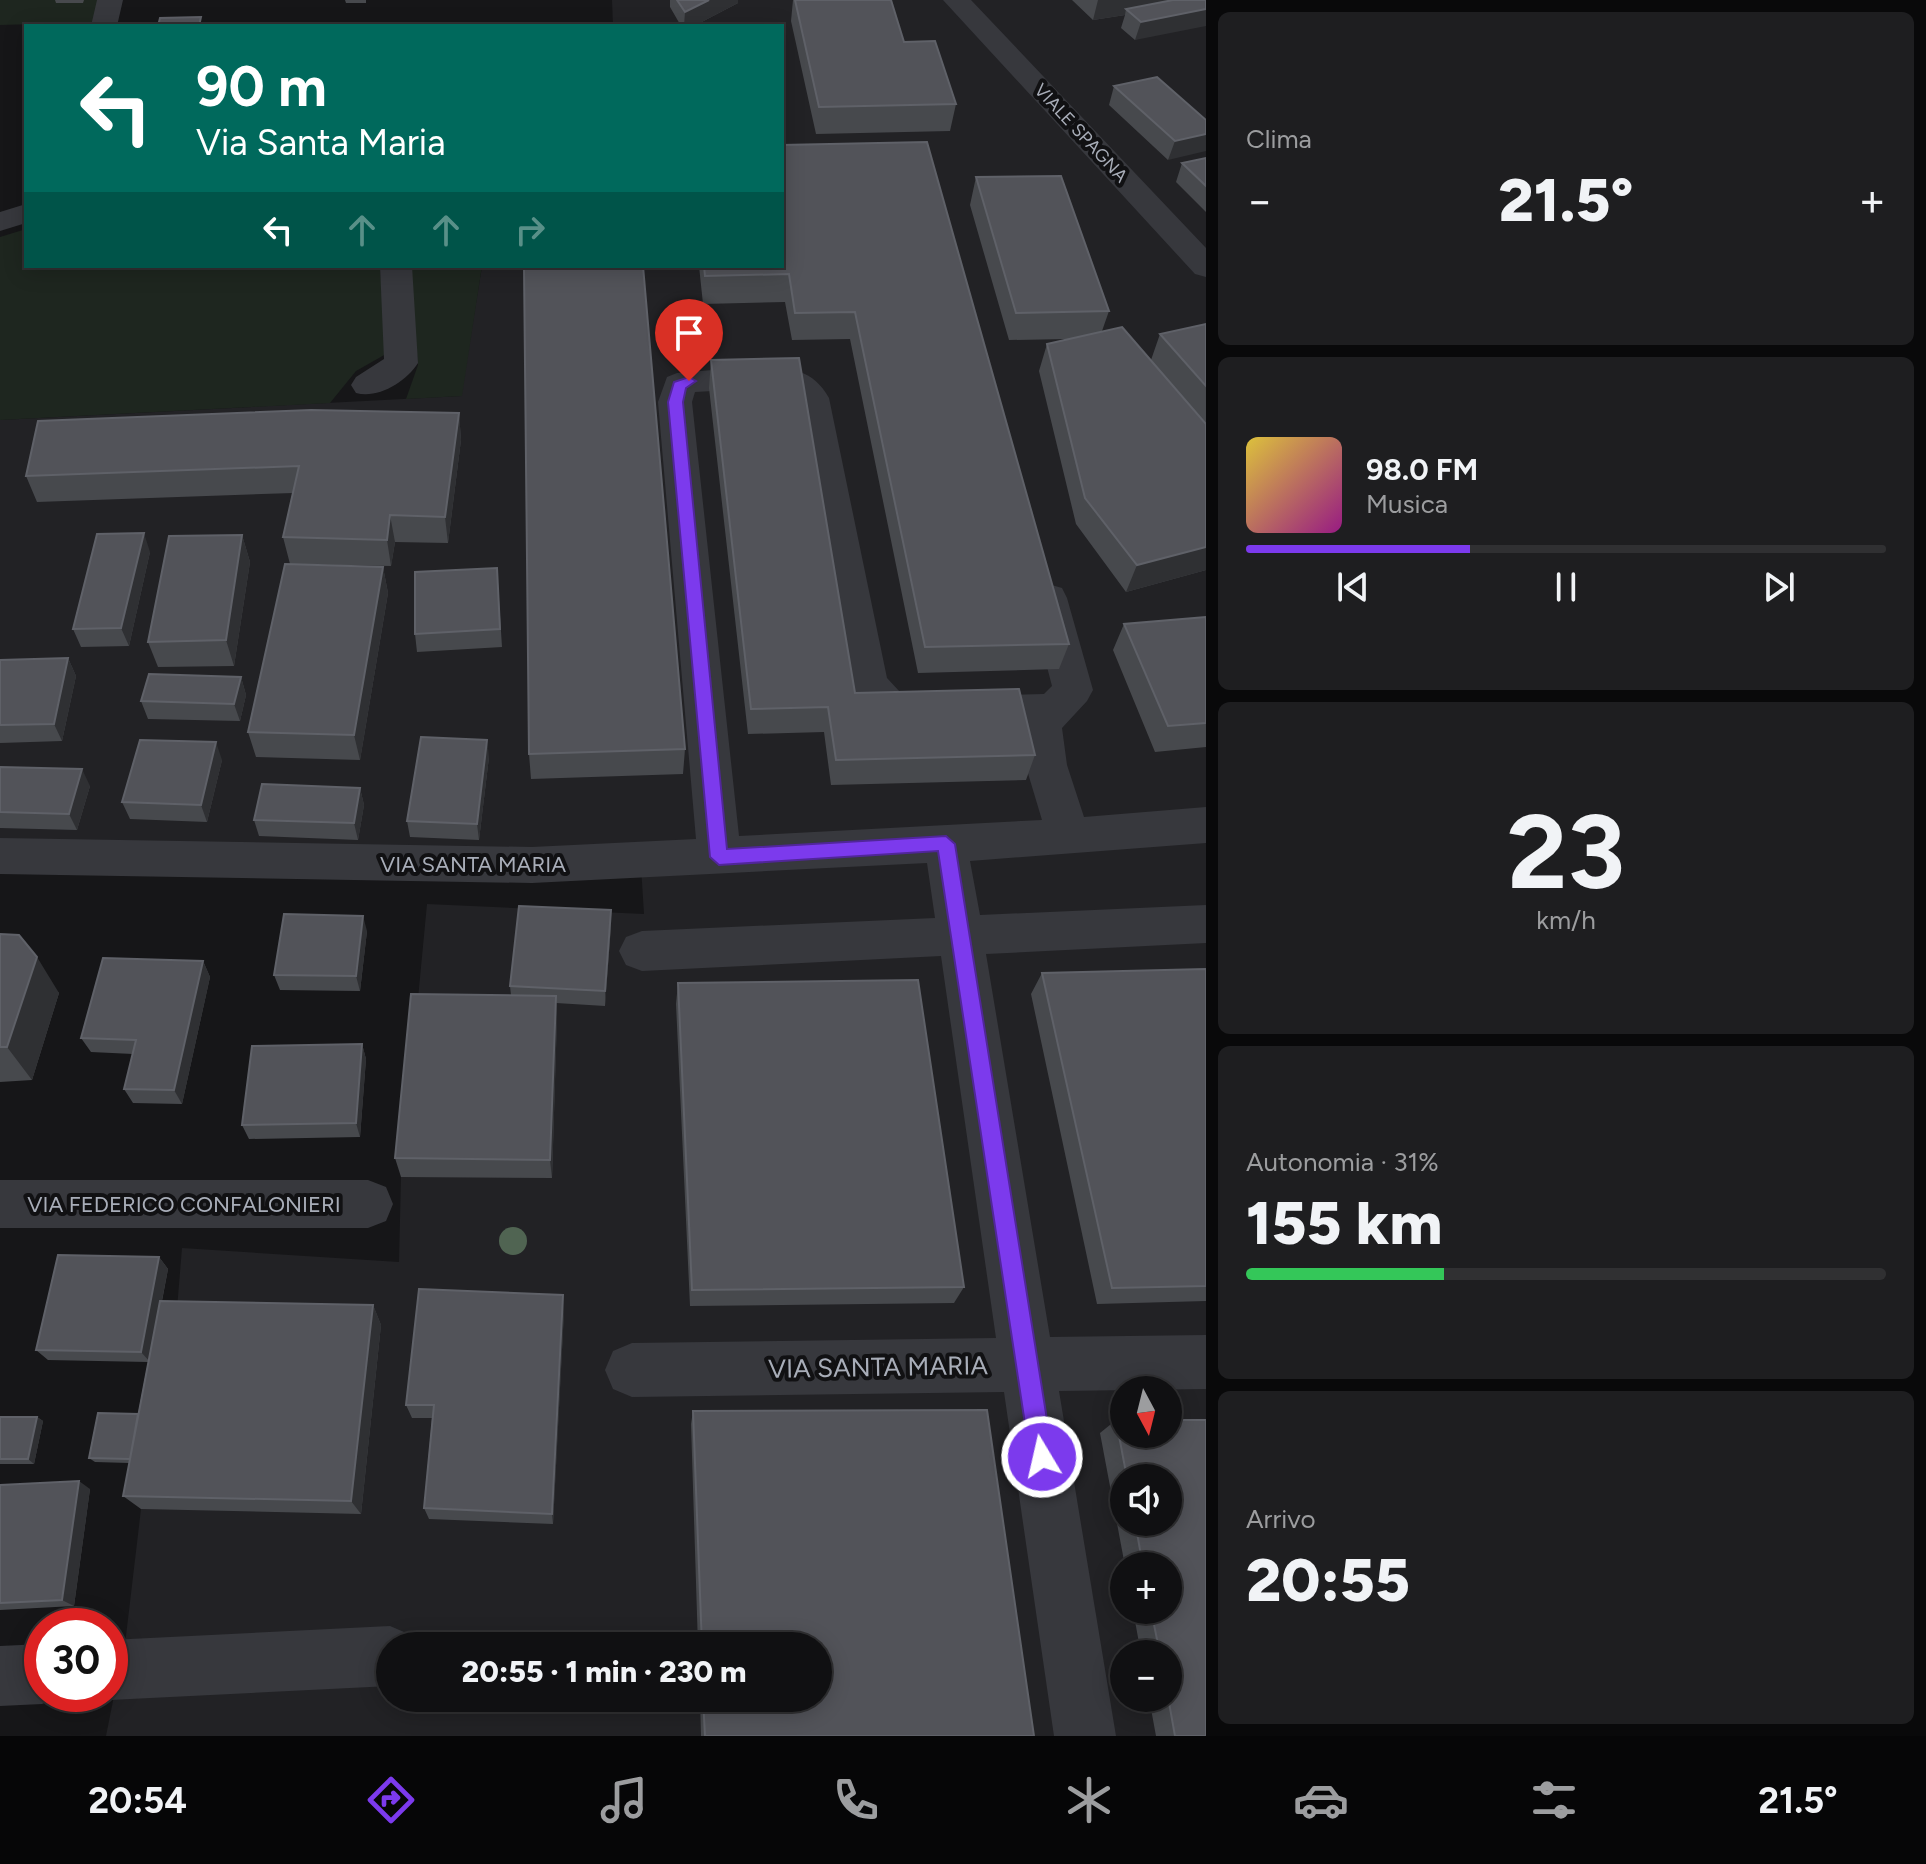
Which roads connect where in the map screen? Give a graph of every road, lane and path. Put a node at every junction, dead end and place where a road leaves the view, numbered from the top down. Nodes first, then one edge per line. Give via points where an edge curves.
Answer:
1 (110, 0) edge
2 (956, 0) edge
3 (104, 24) edge
4 (24, 214) edge
5 (0, 222) edge
6 (1206, 267) edge
7 (396, 268) edge
8 (368, 385) dead end
9 (1037, 558) edge
10 (1056, 709) junction
11 (1206, 825) edge
12 (1069, 836) junction
13 (946, 844) junction
14 (0, 856) edge
15 (719, 857) junction
16 (1206, 924) edge
17 (960, 935) junction
18 (642, 951) dead end
19 (0, 1204) edge
20 (368, 1204) dead end
21 (1206, 1362) edge
22 (1027, 1364) junction
23 (632, 1370) dead end
24 (376, 1657) edge
25 (128, 1669) edge
26 (24, 1675) edge
27 (0, 1676) edge
28 (1085, 1736) edge

1 - 3 street
2 - 6 street, VIALE SPAGNA
4 - 5 street
7 - 8 street via 401,363
9 - 10 street via 1072,679 1073,690
10 - 12 street via 1040,731
10 - 15 street via 913,714 883,703 867,680 815,407 808,393 802,385 783,380 679,385 675,402
11 - 12 street, VIA SANTA MARIA
12 - 13 street, VIA SANTA MARIA
13 - 15 street, VIA SANTA MARIA
13 - 17 street
14 - 15 street, VIA SANTA MARIA via 469,866
16 - 17 street
17 - 18 street
17 - 22 street
19 - 20 street, VIA FEDERICO CONFALONIERI
21 - 22 street, VIA SANTA MARIA
22 - 23 street, VIA SANTA MARIA
22 - 28 street
24 - 25 street
26 - 27 street

